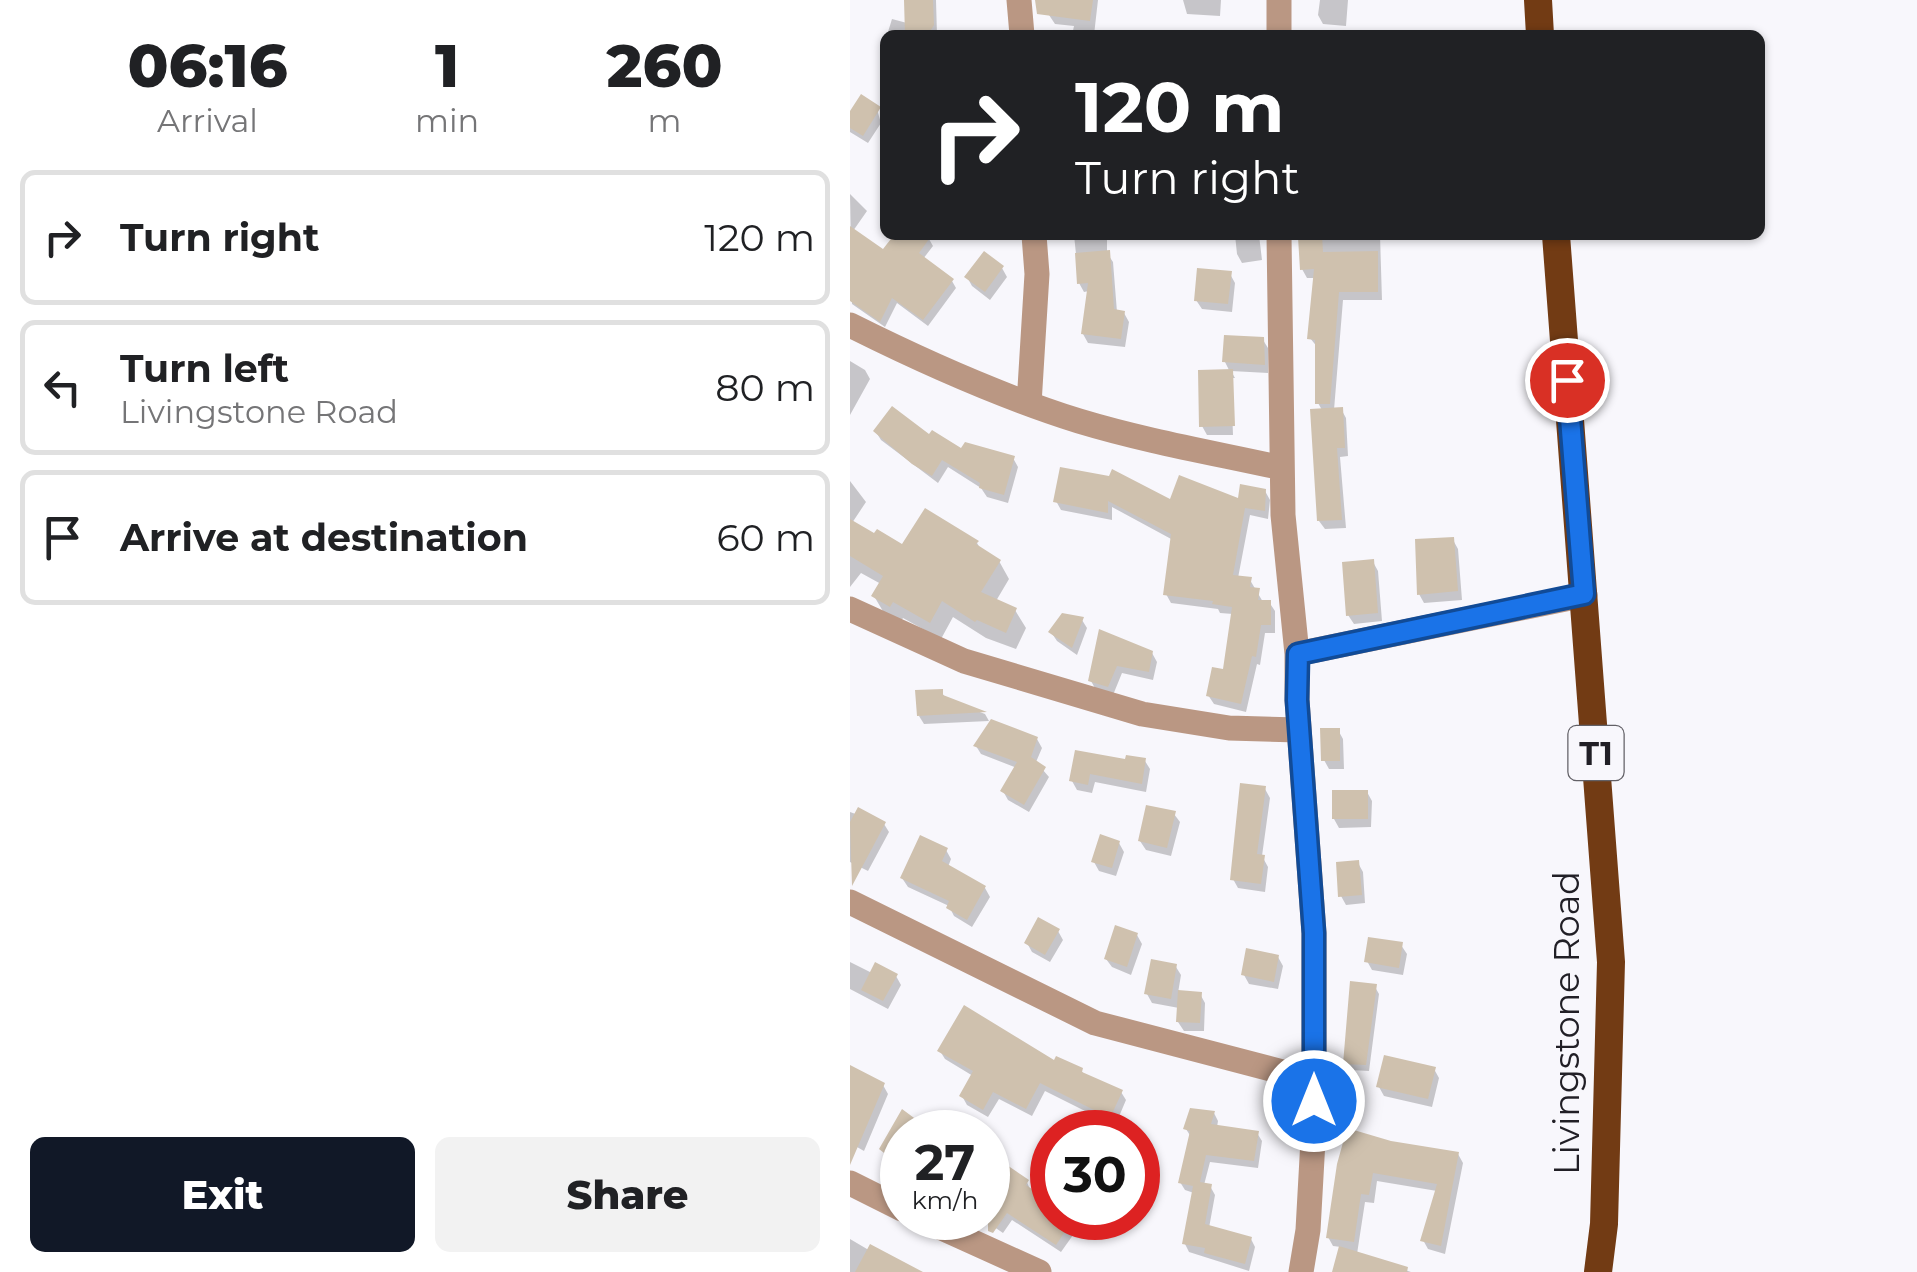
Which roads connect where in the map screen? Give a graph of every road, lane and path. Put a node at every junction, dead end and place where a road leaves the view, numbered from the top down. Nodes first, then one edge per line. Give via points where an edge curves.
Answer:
1 (1019, 0) edge
2 (1279, 0) edge
3 (1538, 0) edge
4 (1022, 30) edge
5 (1279, 30) edge
6 (1540, 30) edge
7 (1034, 240) edge
8 (1280, 240) edge
9 (1556, 240) edge
10 (850, 326) edge
11 (1030, 404) junction
12 (1282, 468) junction
13 (1584, 594) junction
14 (850, 609) edge
15 (1298, 654) junction
16 (1299, 730) junction
17 (850, 902) edge
18 (1313, 1080) junction
19 (850, 1183) edge
20 (880, 1199) edge
21 (969, 1240) edge
22 (1040, 1272) edge
23 (1300, 1272) edge
24 (1598, 1272) edge

1 - 4 street
2 - 5 street
3 - 6 highway
7 - 11 street
8 - 12 street
9 - 13 highway, Livingstone Road / T1
10 - 11 street
11 - 12 street via 1147,440
12 - 15 street
13 - 15 street
13 - 24 highway, Livingstone Road / T1 via 1610,962
14 - 16 street via 964,662 1142,714 1229,728
15 - 16 street
16 - 18 street via 1314,933
17 - 18 street via 1095,1022
18 - 23 street via 1308,1230
19 - 20 street
21 - 22 street

